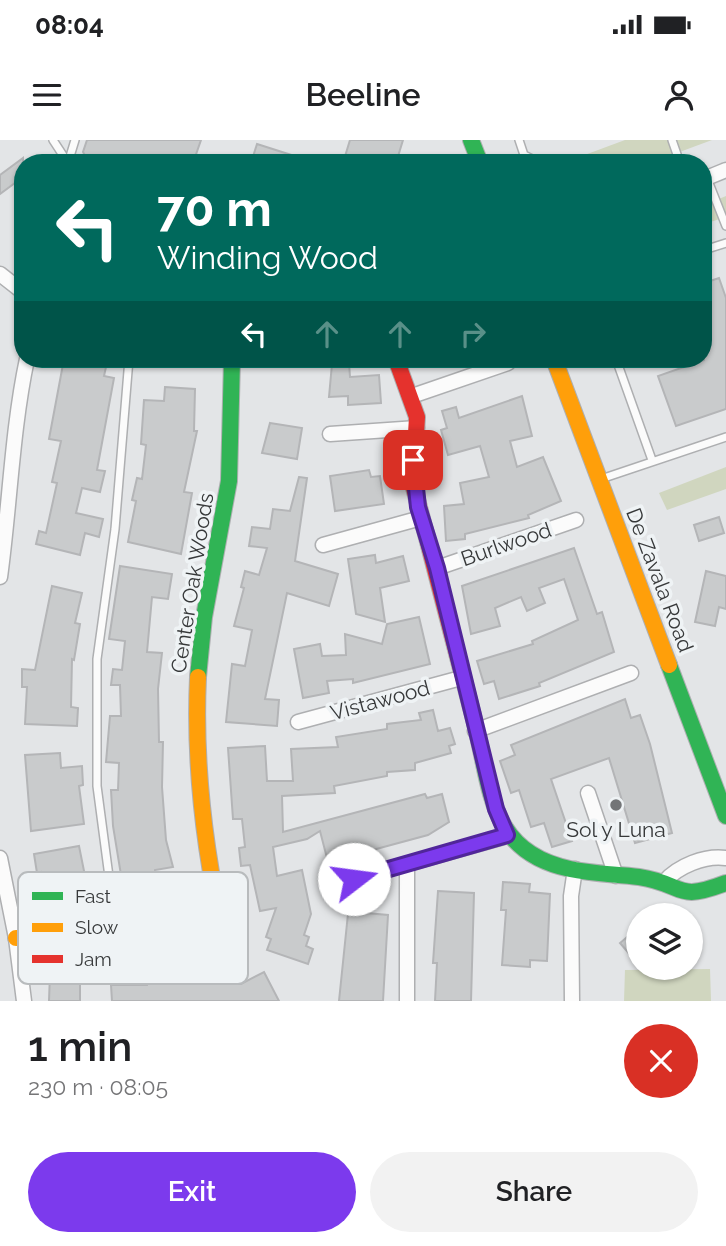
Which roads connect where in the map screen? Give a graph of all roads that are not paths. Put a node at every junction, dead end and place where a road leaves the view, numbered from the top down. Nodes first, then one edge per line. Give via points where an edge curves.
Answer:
1 (712, 194) edge
2 (726, 226) edge
3 (0, 274) edge
4 (14, 285) edge
5 (25, 368) edge
6 (128, 368) edge
7 (232, 368) edge
8 (400, 368) edge
9 (493, 368) edge
10 (557, 368) edge
11 (619, 368) edge
12 (412, 396) junction
13 (417, 428) junction
14 (330, 434) dead end
15 (726, 438) edge
16 (652, 460) junction
17 (600, 479) junction
18 (421, 518) junction
19 (576, 520) dead end
20 (323, 545) dead end
21 (437, 568) junction
22 (0, 577) edge
23 (632, 673) dead end
24 (461, 678) junction
25 (298, 722) dead end
26 (475, 731) junction
27 (588, 793) dead end
28 (726, 816) edge
29 (507, 835) junction
30 (726, 858) edge
31 (0, 859) edge
32 (407, 865) junction
33 (575, 869) junction
34 (108, 872) edge
35 (208, 872) edge
36 (616, 876) junction
37 (664, 882) junction
38 (726, 883) edge
39 (328, 886) dead end
40 (16, 938) joint
41 (18, 954) edge
42 (407, 1001) edge
43 (572, 1001) edge

1 - 2 lane
3 - 4 street
5 - 22 street
6 - 34 lane via 116,529 97,659 97,786
7 - 35 street, Center Oak Woods via 229,480 201,637 195,715 198,794
8 - 12 street
9 - 12 street
10 - 17 street, De Zavala Road
11 - 16 lane
12 - 13 street
13 - 14 street
13 - 18 street via 413,484
15 - 16 lane
16 - 17 lane
17 - 28 street, De Zavala Road
18 - 20 street
18 - 21 street
19 - 21 street, Burlwood
21 - 24 street
23 - 26 street
24 - 25 street, Vistawood
24 - 26 street
26 - 29 street
27 - 36 street
29 - 32 street
29 - 33 street via 544,862
30 - 37 street via 710,856
31 - 40 street
32 - 39 street
32 - 42 street
33 - 36 street
33 - 43 street
36 - 37 street
37 - 38 street via 673,891 697,894
40 - 41 street

